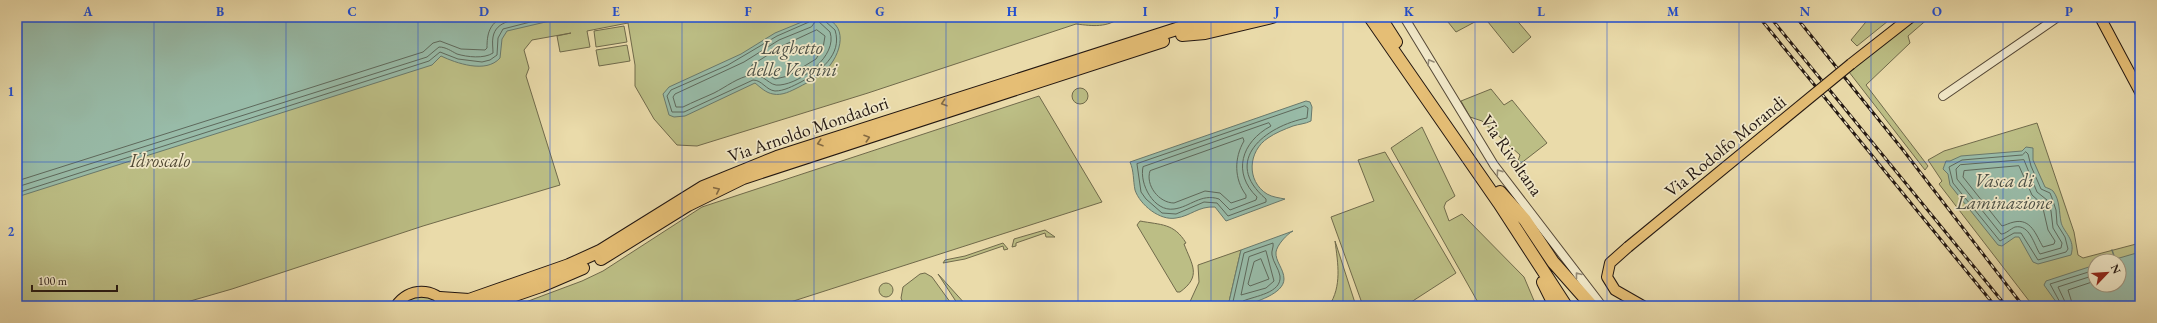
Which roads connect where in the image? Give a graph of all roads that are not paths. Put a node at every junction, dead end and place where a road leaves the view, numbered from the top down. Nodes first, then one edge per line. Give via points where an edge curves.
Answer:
1 (1236, 17) edge
2 (1272, 17) edge
3 (1364, 17) edge
4 (1370, 17) edge
5 (1380, 17) edge
6 (1385, 17) edge
7 (1404, 17) edge
8 (1911, 17) edge
9 (2058, 17) edge
10 (2100, 17) edge
11 (1208, 19) edge
12 (1182, 35) junction
13 (1396, 41) junction
14 (2140, 92) edge
15 (1943, 96) dead end
16 (1436, 112) junction
17 (1499, 197) junction
18 (444, 302) edge
19 (396, 306) edge
20 (483, 306) edge
21 (1555, 306) edge
22 (1566, 306) edge
23 (1575, 306) edge
24 (1592, 306) edge
25 (1602, 306) edge
26 (1643, 306) edge

1 - 12 highway
2 - 12 highway via 1205,33
3 - 16 highway via 1406,78
4 - 16 highway, Via Rivoltana
5 - 13 highway, Via Rivoltana
6 - 13 highway
25 -> 7 street, Via Rivoltana via 1494,165
8 - 26 main road, Via Rodolfo Morandi, bridge via 1610,263 1607,277 1615,290
9 - 15 street
10 - 14 main road
11 -> 18 highway, Via Arnoldo Mondadori via 777,157 703,187 600,251 569,266 469,300
20 -> 12 highway, Via Arnoldo Mondadori via 588,266 688,205 743,178
13 - 17 highway, Via Rivoltana
16 - 17 highway, Via Rivoltana
17 - 21 highway
17 - 22 highway, Via Rivoltana
17 - 23 highway, Via Rivoltana
17 - 24 highway via 1525,220 1553,262
18 - 19 main road via 428,292 415,292 403,298

